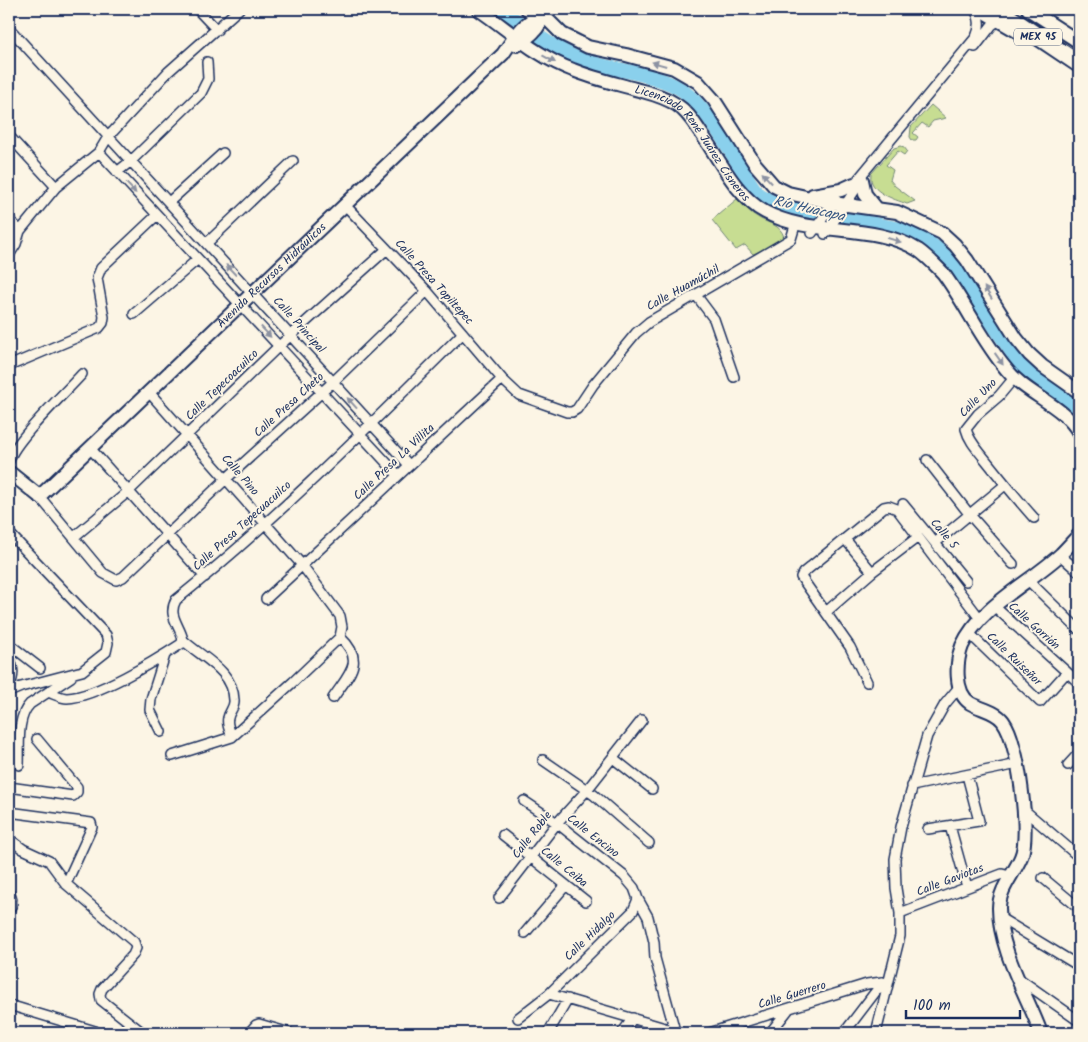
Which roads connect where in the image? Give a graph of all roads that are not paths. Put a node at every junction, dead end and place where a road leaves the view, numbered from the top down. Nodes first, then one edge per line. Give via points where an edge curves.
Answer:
1 (197, 9) edge
2 (239, 9) edge
3 (478, 9) edge
4 (975, 9) edge
5 (979, 9) edge
6 (1012, 9) edge
7 (1028, 9) edge
8 (538, 13) edge
9 (997, 15) edge
10 (495, 21) junction
11 (9, 28) edge
12 (217, 30) junction
13 (523, 40) junction
14 (1079, 42) edge
15 (502, 54) junction
16 (1079, 55) edge
17 (207, 62) dead end
18 (1079, 64) edge
19 (1079, 73) edge
20 (9, 136) edge
21 (108, 137) junction
22 (98, 152) junction
23 (223, 153) dead end
24 (131, 161) junction
25 (293, 161) dead end
26 (117, 172) junction
27 (858, 182) junction
28 (56, 188) junction
29 (806, 197) junction
30 (169, 202) junction
31 (839, 204) junction
32 (345, 205) junction
33 (754, 206) junction
34 (877, 209) junction
35 (157, 215) junction
36 (9, 219) edge
37 (794, 229) junction
38 (20, 231) junction
39 (820, 231) junction
40 (207, 244) junction
41 (387, 249) junction
42 (9, 255) edge
43 (198, 259) junction
44 (427, 291) junction
45 (253, 293) junction
46 (696, 295) junction
47 (241, 305) junction
48 (134, 314) dead end
49 (463, 333) junction
50 (292, 336) junction
51 (279, 346) junction
52 (9, 366) edge
53 (82, 374) dead end
54 (734, 377) dead end
55 (1014, 378) junction
56 (502, 379) junction
57 (334, 382) junction
58 (148, 391) junction
59 (322, 392) junction
60 (1079, 392) edge
61 (577, 409) joint
62 (371, 424) junction
63 (1079, 433) edge
64 (361, 435) junction
65 (188, 436) junction
66 (90, 448) junction
67 (927, 460) dead end
68 (9, 461) edge
69 (409, 465) junction
70 (398, 475) junction
71 (11, 477) edge
72 (226, 478) junction
73 (1005, 486) junction
74 (129, 491) junction
75 (38, 496) junction
76 (903, 504) dead end
77 (970, 515) junction
78 (1034, 518) dead end
79 (265, 524) junction
80 (9, 533) edge
81 (1079, 535) edge
82 (167, 536) junction
83 (74, 537) junction
84 (918, 537) junction
85 (846, 538) junction
86 (934, 543) junction
87 (1060, 554) junction
88 (1013, 564) dead end
89 (302, 565) junction
90 (872, 572) junction
91 (1079, 572) edge
92 (205, 577) junction
93 (1028, 580) junction
94 (966, 581) dead end
95 (266, 599) dead end
96 (995, 607) junction
97 (826, 612) junction
98 (981, 620) junction
99 (1079, 630) edge
100 (970, 634) junction
101 (340, 637) junction
102 (183, 640) junction
103 (9, 644) edge
104 (165, 654) junction
105 (9, 656) edge
106 (40, 668) dead end
107 (82, 671) junction
108 (1067, 672) junction
109 (867, 682) dead end
110 (1079, 683) edge
111 (9, 686) edge
112 (960, 686) junction
113 (9, 692) edge
114 (48, 692) junction
115 (333, 698) dead end
116 (642, 720) dead end
117 (161, 732) dead end
118 (232, 737) junction
119 (37, 739) dead end
120 (1079, 753) edge
121 (172, 756) dead end
122 (613, 758) junction
123 (543, 760) dead end
124 (1018, 764) junction
125 (19, 765) dead end
126 (1068, 765) dead end
127 (967, 775) junction
128 (912, 786) junction
129 (9, 788) edge
130 (652, 789) dead end
131 (587, 790) junction
132 (524, 801) dead end
133 (1023, 809) junction
134 (9, 812) edge
135 (557, 823) junction
136 (950, 826) junction
137 (928, 829) dead end
138 (503, 835) dead end
139 (9, 838) edge
140 (649, 843) dead end
141 (1079, 856) edge
142 (531, 857) junction
143 (1010, 876) junction
144 (1043, 878) dead end
145 (66, 884) junction
146 (566, 884) junction
147 (967, 887) junction
148 (9, 893) edge
149 (499, 898) dead end
150 (638, 899) junction
151 (586, 901) dead end
152 (1079, 908) edge
153 (9, 910) edge
154 (900, 913) junction
155 (1000, 918) junction
156 (525, 933) dead end
157 (1079, 966) edge
158 (1018, 978) junction
159 (885, 982) junction
160 (550, 994) junction
161 (568, 999) junction
162 (9, 1005) edge
163 (788, 1010) junction
164 (518, 1018) dead end
165 (633, 1018) junction
166 (1079, 1021) edge
167 (129, 1023) junction
168 (678, 1032) edge
169 (98, 1033) edge
170 (122, 1033) edge
171 (143, 1033) edge
172 (249, 1033) edge
173 (290, 1033) edge
174 (548, 1033) edge
175 (622, 1033) edge
176 (709, 1033) edge
177 (770, 1033) edge
178 (844, 1033) edge
179 (876, 1033) edge
180 (1041, 1033) edge

1 - 12 street
2 - 12 street
3 - 10 main road, Licenciado René Juárez Cisneros
4 - 27 street via 980,19 976,37
5 - 9 main road
6 - 16 highway, MEX 95
7 - 14 main road
8 - 13 main road, Avenida Recursos Hidráulicos
29 -> 8 main road via 774,186 714,100 687,74 654,62 588,46 562,34
9 - 18 highway, MEX 95
9 - 19 main road
9 - 27 street via 992,25
10 - 13 main road, Licenciado René Juárez Cisneros
10 - 15 main road via 504,46
11 - 21 street, Calle Principal
12 - 21 street via 168,72
13 - 15 main road, Avenida Recursos Hidráulicos
13 - 15 main road via 519,49
13 -> 33 main road, Licenciado René Juárez Cisneros via 571,70 661,96 679,106
15 - 32 main road, Avenida Recursos Hidráulicos
17 - 24 street via 208,79 201,93
20 - 28 street
21 - 22 street
21 - 24 street, Calle Principal
22 - 26 street
22 - 28 street
23 - 30 street
24 - 26 street
24 - 30 street, Calle Principal
25 - 40 street
26 -> 35 street
27 - 29 main road via 841,190
27 - 31 street
27 - 34 main road
28 - 38 street
29 - 31 main road
30 - 40 street, Calle Principal
31 - 34 main road
31 - 39 street
31 - 39 street
32 - 41 street, Calle Presa Topiltepec
32 - 45 main road, Avenida Recursos Hidráulicos
33 - 37 street
33 - 39 main road, Licenciado René Juárez Cisneros via 779,219
60 -> 34 main road via 1029,354 967,260 947,237 916,219
35 - 43 street
35 - 52 street via 101,268 98,278 104,317 99,328
36 - 38 street
37 - 39 street
37 - 46 street, Calle Huamúchil via 791,239
38 - 42 street
39 -> 55 main road, Licenciado René Juárez Cisneros via 872,235 906,244 930,259
45 -> 40 street, Calle Principal
41 - 44 street, Calle Presa Topiltepec
41 - 50 street, Calle Tepecoacuilco
43 - 47 street
43 - 48 street
44 - 49 street, Calle Presa Topiltepec
44 - 57 street, Calle Presa Cheto
45 - 47 main road, Avenida Recursos Hidráulicos
45 - 50 street, Calle Principal
46 - 54 street via 714,319
46 - 61 street, Calle Huamúchil via 636,333
47 -> 51 street
47 - 58 main road, Avenida Recursos Hidráulicos
49 - 56 street, Calle Presa Topiltepec
49 - 62 street, Calle Presa Tepecuacuilco
50 - 51 street, Calle Tepecoacuilco
50 - 57 street, Calle Principal
51 - 59 street
51 - 65 street, Calle Tepecoacuilco
53 - 68 street via 21,440
55 - 63 main road, Licenciado René Juárez Cisneros via 1068,418
55 - 73 street, Calle Uno via 966,429
56 - 61 street, Calle Presa Topiltepec via 519,395 567,412
56 - 69 street, Calle Presa La Villita
57 - 59 street, Calle Presa Cheto
62 -> 57 street, Calle Principal
58 - 65 street, Calle Pino
58 - 66 main road, Avenida Recursos Hidráulicos
59 - 64 street
59 - 72 street, Calle Presa Cheto
62 - 64 street, Calle Presa Tepecuacuilco
62 - 69 street, Calle Principal
64 - 70 street
64 - 79 street, Calle Presa Tepecuacuilco
65 - 72 street, Calle Pino
65 - 74 street, Calle Tepecoacuilco
66 - 74 street
66 - 75 main road, Avenida Recursos Hidráulicos
67 - 77 street
69 - 70 street, Calle Presa La Villita
70 - 89 street, Calle Presa La Villita
71 - 75 main road
72 - 79 street, Calle Pino
72 - 82 street, Calle Presa Cheto
73 - 77 street
73 - 78 street
74 - 82 street
74 - 83 street, Calle Tepecoacuilco
75 - 83 street
76 - 86 street, Calle 5
77 - 86 street
77 - 88 street
79 - 89 street, Calle Pino
79 - 92 street, Calle Presa Tepecuacuilco
80 - 107 street via 106,635 106,652
81 - 87 main road
82 - 83 street, Calle Presa Cheto via 116,580 103,572
82 - 92 street
84 - 85 street via 897,509 889,506
84 - 90 street
84 - 98 street
85 - 90 street
85 - 97 street via 802,573 801,577
86 - 94 street, Calle 5
87 - 91 street
87 - 93 main road
89 - 95 street, Calle Presa La Villita
89 - 101 street, Calle Pino via 340,616
90 - 97 street
92 - 102 street, Calle Presa Tepecuacuilco via 172,607
93 - 96 main road
93 - 99 street
96 - 98 main road
96 - 108 street, Calle Gorrión
97 - 109 street via 850,647
98 - 100 main road
100 - 108 street, Calle Ruiseñor via 1040,702
100 - 112 main road via 959,658
101 - 115 street via 352,650 353,668
101 - 118 street
102 - 104 street
102 - 118 street via 221,670 228,681 234,699 234,708 227,721
103 - 106 street
104 - 114 street via 144,667 77,696 64,698
104 - 117 street via 150,699 150,710
105 - 111 street via 13,678
107 - 113 street
107 - 114 street
108 - 110 street, Calle Gorrión
112 - 124 main road via 969,702 1002,719 1010,733
112 - 128 street via 945,704 927,736
114 - 125 street via 25,709
116 - 122 street, Calle Roble
118 - 121 street
119 - 129 street via 77,792 73,796
120 - 126 street
122 - 130 street
122 - 131 street, Calle Roble
123 - 131 street
124 - 127 street
124 - 133 main road
127 - 128 street
127 - 136 street via 979,821
128 - 154 street via 895,859
131 - 135 street, Calle Roble
131 - 140 street
132 - 135 street, Calle Encino
133 - 141 street
133 - 143 main road via 1025,843
134 - 145 street via 91,823
135 - 142 street, Calle Roble
135 - 150 street, Calle Encino via 624,876
136 - 137 street
136 - 147 street
138 - 142 street, Calle Ceiba
139 - 145 street via 49,861
142 - 146 street, Calle Ceiba
142 - 149 street, Calle Roble
143 - 147 street, Calle Gaviotas via 1002,874
143 - 155 main road via 1000,898
144 - 152 street
145 - 167 street via 134,942 133,955 100,994 101,1000
146 - 151 street, Calle Ceiba
146 - 156 street
147 - 154 street, Calle Gaviotas
148 - 153 street via 12,900
150 - 160 street, Calle Hidalgo via 633,912
150 - 168 street via 648,917 655,958
154 - 159 street via 900,936
155 - 157 street
155 - 158 main road
158 - 166 street
158 - 180 main road
159 - 163 street, Calle Guerrero via 867,984
159 - 178 street
159 - 179 street
160 - 161 street
160 - 164 street, Calle Hidalgo
161 - 165 street
161 - 174 street
162 - 169 street
163 - 176 street, Calle Guerrero
163 - 177 street
165 - 168 street
165 - 175 street
167 - 170 street
167 - 171 street
172 - 173 street via 259,1024

